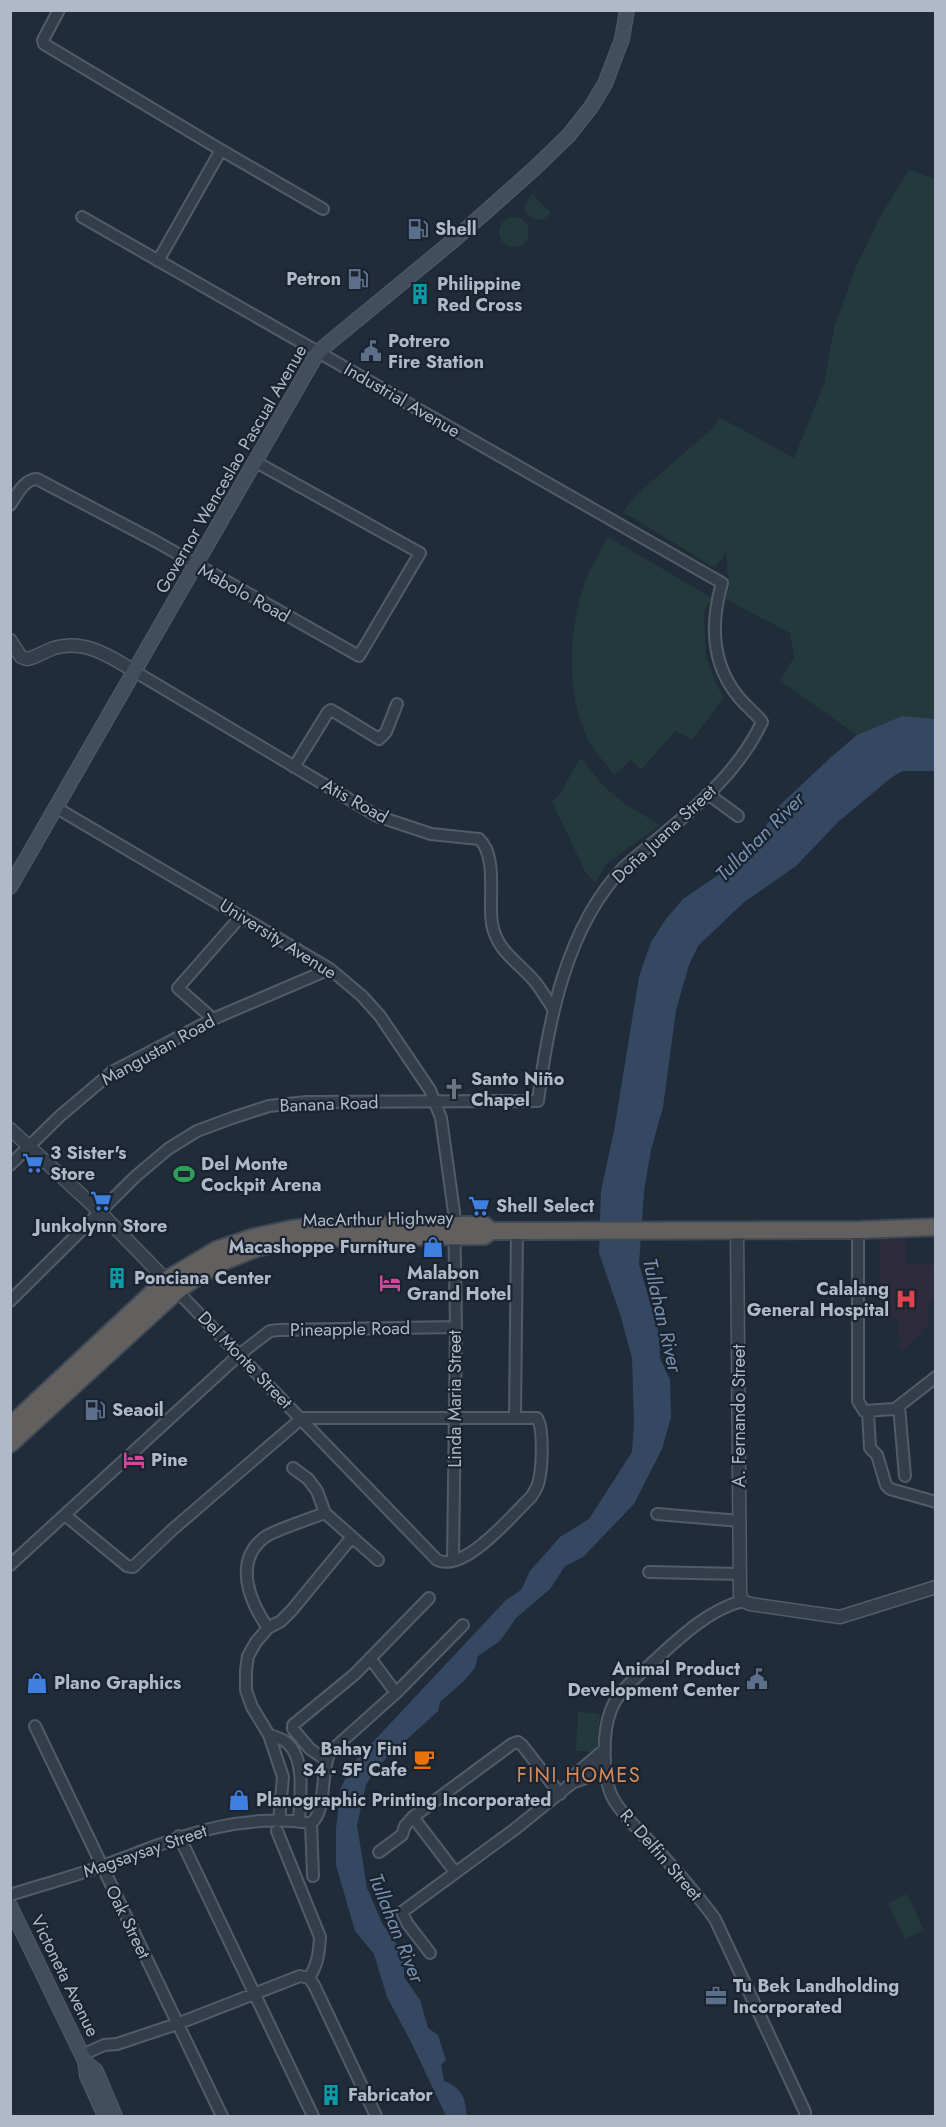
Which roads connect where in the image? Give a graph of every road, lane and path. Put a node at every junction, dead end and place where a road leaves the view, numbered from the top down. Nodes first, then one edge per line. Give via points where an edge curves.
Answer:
1 (59, 10) edge
2 (627, 10) edge
3 (220, 150) junction
4 (323, 209) dead end
5 (82, 217) dead end
6 (158, 261) junction
7 (318, 352) junction
8 (256, 462) junction
9 (10, 505) edge
10 (195, 565) junction
11 (722, 583) joint
12 (10, 640) edge
13 (134, 671) junction
14 (398, 704) dead end
15 (294, 767) junction
16 (708, 794) junction
17 (55, 807) junction
18 (738, 816) dead end
19 (10, 887) edge
20 (242, 915) junction
21 (330, 969) junction
22 (554, 1010) junction
23 (213, 1019) junction
24 (538, 1101) joint
25 (436, 1102) junction
26 (10, 1129) edge
27 (29, 1146) junction
28 (10, 1165) edge
29 (100, 1212) junction
30 (936, 1227) edge
31 (737, 1229) junction
32 (858, 1230) junction
33 (454, 1231) junction
34 (517, 1231) junction
35 (172, 1285) junction
36 (10, 1301) edge
37 (456, 1327) junction
38 (240, 1354) junction
39 (936, 1377) edge
40 (899, 1406) junction
41 (868, 1411) junction
42 (455, 1417) junction
43 (515, 1417) junction
44 (302, 1418) junction
45 (10, 1426) edge
46 (10, 1444) edge
47 (293, 1468) dead end
48 (904, 1476) dead end
49 (936, 1502) edge
50 (325, 1513) junction
51 (657, 1514) dead end
52 (65, 1515) junction
53 (740, 1521) junction
54 (352, 1537) junction
55 (378, 1560) dead end
56 (453, 1561) junction
57 (10, 1565) edge
58 (649, 1572) dead end
59 (740, 1574) junction
60 (936, 1587) edge
61 (429, 1598) dead end
62 (743, 1601) junction
63 (463, 1625) dead end
64 (267, 1628) junction
65 (370, 1658) junction
66 (396, 1694) junction
67 (35, 1726) dead end
68 (269, 1735) junction
69 (605, 1749) junction
70 (326, 1760) junction
71 (605, 1761) junction
72 (572, 1783) junction
73 (560, 1794) junction
74 (413, 1817) junction
75 (299, 1821) junction
76 (311, 1823) junction
77 (278, 1826) junction
78 (179, 1836) junction
79 (379, 1852) dead end
80 (101, 1866) junction
81 (455, 1872) junction
82 (313, 1876) dead end
83 (10, 1895) edge
84 (10, 1906) edge
85 (430, 1953) dead end
86 (309, 1978) junction
87 (254, 1994) junction
88 (177, 2024) junction
89 (85, 2059) junction
90 (105, 2116) edge
91 (115, 2116) edge
92 (222, 2116) edge
93 (313, 2116) edge
94 (375, 2116) edge
95 (806, 2116) edge

1 - 3 street via 44,44
2 - 7 main road, Governor Wenceslao Pascual Avenue via 622,39 604,84 569,135 454,239
3 - 4 street
3 - 6 street
5 - 6 street, Industrial Avenue
6 - 7 street, Industrial Avenue
7 - 8 main road, Governor Wenceslao Pascual Avenue
7 - 11 street, Industrial Avenue
8 - 10 main road, Governor Wenceslao Pascual Avenue
8 - 10 street, Mabolo Road via 420,553 359,656
9 - 10 street, Mabolo Road via 27,482 37,479
10 - 13 main road, Governor Wenceslao Pascual Avenue
11 - 16 street, Doña Juana Street via 714,619 718,657 734,692 762,722 741,758
12 - 13 street via 21,657 27,659 54,648 92,648
13 - 15 street, Atis Road
13 - 17 main road, Governor Wenceslao Pascual Avenue
14 - 15 street via 379,739 331,710
15 - 22 street, Atis Road via 377,816 430,834 474,837 483,843 489,853 496,937 503,951 536,983
16 - 18 street
16 - 22 street, Doña Juana Street via 615,876 576,945
17 - 19 main road, Governor Wenceslao Pascual Avenue
17 - 20 street, University Avenue
20 - 21 street, University Avenue
20 - 23 street via 178,988
21 - 23 street, Mangustan Road
21 - 25 street, University Avenue via 380,1016
22 - 24 street, Doña Juana Street
23 - 27 street, Mangustan Road via 112,1072
24 - 25 street, Banana Road
25 - 29 street, Banana Road via 307,1102 269,1106 232,1118 197,1131 168,1149
25 - 33 street, University Avenue via 447,1147
26 - 27 street, Del Monte Street
27 - 28 street, Mangustan Road
27 - 29 street, Del Monte Street
29 - 35 street, Del Monte Street
29 - 36 street, Banana Road
30 - 32 highway, MacArthur Highway
31 - 32 highway, MacArthur Highway
31 - 34 highway, MacArthur Highway
31 - 53 street, A. Fernando Street
32 - 41 street via 858,1401
33 - 34 highway, MacArthur Highway via 484,1236 491,1231
33 - 35 highway, MacArthur Highway via 291,1228 216,1250
33 - 37 street, Linda Maria Street
34 - 43 street
35 - 38 street, Del Monte Street
35 - 45 highway, MacArthur Highway
35 - 46 highway, MacArthur Highway
37 - 38 street, Pineapple Road via 270,1331
37 - 42 street, Linda Maria Street
38 - 44 street, Del Monte Street
38 - 52 street, Pineapple Road
39 - 40 street
40 - 41 street
40 - 48 street
41 - 49 street via 870,1448 877,1455 886,1485
42 - 43 street
42 - 44 street
42 - 56 street, Linda Maria Street
43 - 56 street via 540,1421 540,1478 536,1489 487,1540
44 - 52 street via 133,1567
44 - 56 street, Del Monte Street via 437,1560
47 - 50 street via 317,1491
50 - 54 street
50 - 64 street via 266,1536 250,1552 246,1568 249,1590
51 - 53 street
52 - 57 street, Pineapple Road
53 - 59 street, A. Fernando Street
54 - 55 street
54 - 64 street via 292,1611
58 - 59 street
59 - 62 street, A. Fernando Street
60 - 62 street via 840,1617
61 - 65 street
62 - 69 street, R. Delfin Street via 730,1604 704,1621 633,1680 611,1709
63 - 66 street
64 - 68 street via 248,1656 246,1690
65 - 66 street
65 - 70 street via 293,1725 306,1745
66 - 70 street via 333,1748
67 - 80 street, Oak Street
68 - 75 street via 285,1740 299,1765
68 - 77 street via 283,1777
69 - 71 street, R. Delfin Street
69 - 72 street via 572,1777
70 - 76 street via 319,1811
71 - 72 street
71 - 95 street, R. Delfin Street via 614,1801 695,1891 715,1919
72 - 73 street
73 - 74 street via 518,1743
73 - 81 street
74 - 79 street via 402,1835
74 - 81 street
75 - 76 street, Magsaysay Street
75 - 77 street, Magsaysay Street
76 - 82 street
77 - 78 street, Magsaysay Street via 239,1822
77 - 86 street via 320,1937 316,1967
78 - 80 street, Magsaysay Street
78 - 87 street
80 - 83 street, Magsaysay Street
80 - 88 street, Oak Street
81 - 85 street via 402,1912
84 - 89 main road, Victoneta Avenue
86 - 87 street via 300,1976
86 - 94 street
87 - 88 street
87 - 93 street
88 - 89 street
88 - 92 street, Oak Street
89 - 90 main road, Victoneta Avenue via 87,2076
89 - 91 main road, Victoneta Avenue via 96,2072

